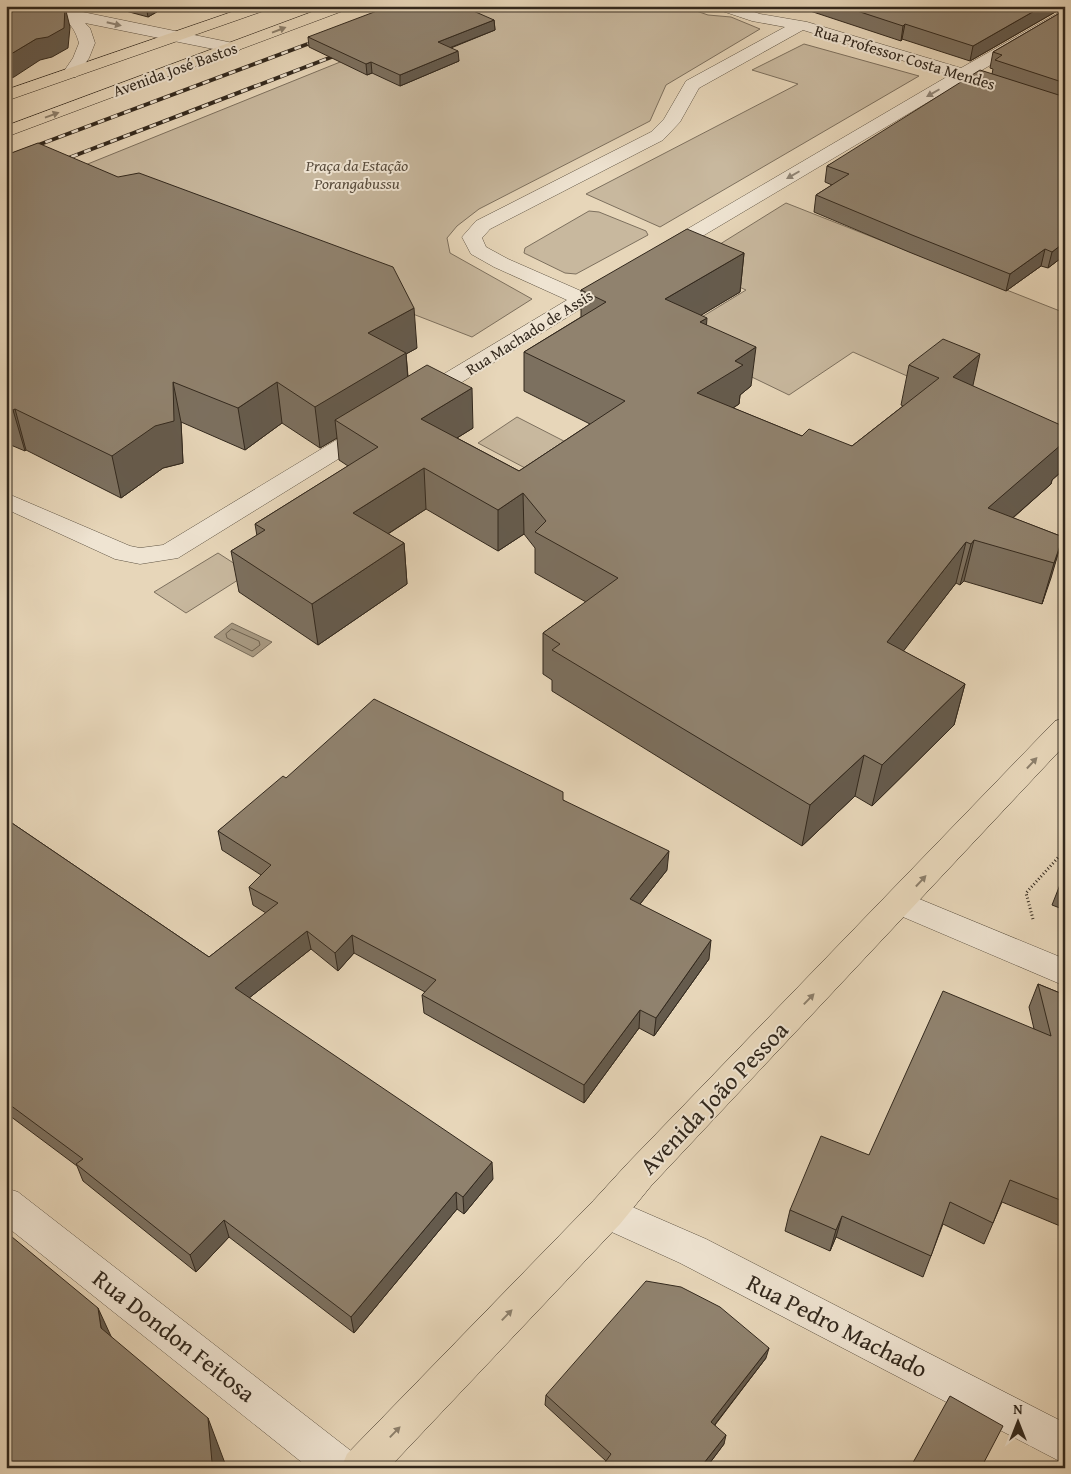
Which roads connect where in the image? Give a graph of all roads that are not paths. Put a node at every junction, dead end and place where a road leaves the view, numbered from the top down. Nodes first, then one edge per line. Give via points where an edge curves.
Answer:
1 (51, 6) edge
2 (264, 6) edge
3 (343, 6) edge
4 (721, 6) edge
5 (768, 6) edge
6 (68, 14) junction
7 (1065, 14) edge
8 (802, 25) junction
9 (174, 37) junction
10 (234, 48) junction
11 (70, 74) junction
12 (965, 74) junction
13 (989, 82) edge
14 (6, 96) edge
15 (6, 132) edge
16 (650, 259) edge
17 (633, 269) edge
18 (582, 298) junction
19 (6, 500) edge
20 (1065, 728) edge
21 (900, 903) junction
22 (1065, 973) edge
23 (6, 1204) edge
24 (607, 1212) junction
25 (1065, 1444) edge
26 (341, 1468) edge
27 (362, 1468) edge

1 - 6 street
2 - 9 main road, Avenida José Bastos
10 -> 3 main road, Avenida José Bastos
4 - 8 street, Rua Professor Costa Mendes via 757,18
5 - 8 street, Rua Professor Costa Mendes
6 -> 9 street
6 - 11 street via 82,28 87,43
7 - 12 street
8 - 12 street, Rua Professor Costa Mendes
8 - 18 street via 692,85 671,122 657,136 483,225 472,237 478,250 501,263
9 - 10 street
9 - 11 main road, Avenida José Bastos
15 -> 10 main road, Avenida José Bastos
11 - 14 main road, Avenida José Bastos
12 - 13 street, Rua Professor Costa Mendes
12 -> 16 street
17 - 18 street, Rua Machado de Assis
18 - 19 street, Rua Machado de Assis via 169,552 140,556 124,553
21 -> 20 main road, Avenida João Pessoa
21 - 22 street
24 -> 21 main road, Avenida João Pessoa
23 - 26 street, Rua Dondon Feitosa
24 - 25 street, Rua Pedro Machado via 693,1251
27 -> 24 main road, Avenida João Pessoa

